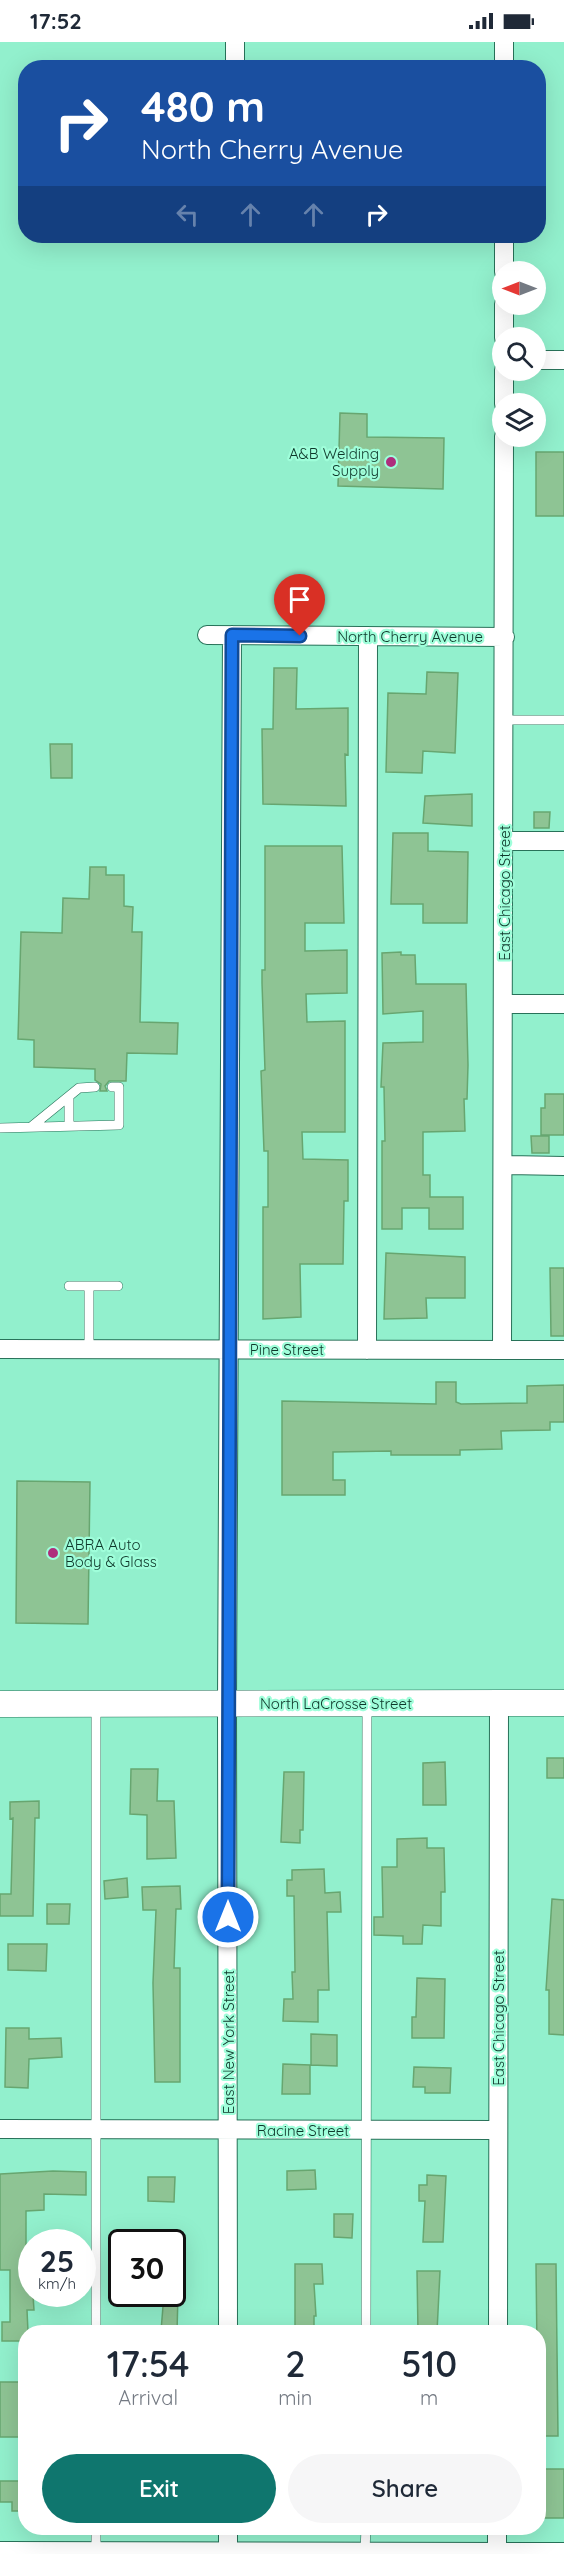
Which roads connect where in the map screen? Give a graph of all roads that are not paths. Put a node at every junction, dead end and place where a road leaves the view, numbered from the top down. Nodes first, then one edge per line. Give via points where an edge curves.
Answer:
1 (235, 42) edge
2 (504, 42) edge
3 (235, 60) edge
4 (504, 60) edge
5 (504, 243) edge
6 (504, 261) edge
7 (546, 360) edge
8 (564, 360) edge
9 (504, 447) edge
10 (207, 635) dead end
11 (232, 635) junction
12 (368, 636) junction
13 (505, 637) junction
14 (504, 720) junction
15 (564, 720) edge
16 (504, 841) junction
17 (564, 841) edge
18 (503, 1004) junction
19 (564, 1004) edge
20 (95, 1087) dead end
21 (112, 1087) dead end
22 (69, 1097) junction
23 (69, 1126) junction
24 (31, 1127) junction
25 (0, 1128) edge
26 (503, 1166) junction
27 (564, 1166) edge
28 (69, 1286) dead end
29 (89, 1286) junction
30 (118, 1286) dead end
31 (0, 1349) edge
32 (89, 1349) junction
33 (230, 1349) junction
34 (367, 1350) junction
35 (502, 1350) junction
36 (564, 1350) edge
37 (227, 1703) junction
38 (367, 1703) junction
39 (499, 1703) junction
40 (564, 1703) edge
41 (0, 1704) edge
42 (96, 1704) junction
43 (0, 2128) edge
44 (96, 2130) junction
45 (367, 2130) junction
46 (498, 2130) junction
47 (228, 2131) junction
48 (96, 2325) edge
49 (228, 2325) edge
50 (366, 2325) edge
51 (498, 2325) edge
52 (96, 2535) edge
53 (228, 2535) edge
54 (366, 2535) edge
55 (497, 2535) edge
56 (0, 2551) edge
57 (228, 2552) edge
58 (366, 2552) junction
59 (497, 2552) junction
60 (564, 2552) edge
61 (96, 2553) edge

1 - 3 street
2 - 4 street
5 - 6 street
7 - 8 street
9 - 13 street, East Chicago Street
10 - 11 street, North Cherry Avenue
11 - 12 street, North Cherry Avenue
11 - 33 street, East New York Street
12 - 13 street, North Cherry Avenue
12 - 34 street
13 - 14 street, East Chicago Street
14 - 15 lane
14 - 16 street, East Chicago Street
16 - 17 street
16 - 18 street, East Chicago Street
18 - 19 street
18 - 26 street, East Chicago Street
20 - 22 lane via 79,1088
21 - 23 lane via 119,1087 119,1125
22 - 23 lane
22 - 24 lane
23 - 24 lane
24 - 25 lane
26 - 27 street
26 - 35 street, East Chicago Street
28 - 29 lane
29 - 30 lane
29 - 32 lane
31 - 32 street, Pine Street
32 - 33 street, Pine Street
33 - 34 street, Pine Street
33 - 37 street, East New York Street
34 - 35 street, Pine Street
35 - 36 street, Pine Street
37 - 38 main road, North LaCrosse Street
37 - 42 main road, North LaCrosse Street
37 - 47 street, East New York Street
38 - 39 main road, North LaCrosse Street
38 - 45 lane
39 - 40 main road, North LaCrosse Street
39 - 46 street, East Chicago Street
41 - 42 main road, North LaCrosse Street
42 - 44 lane
43 - 44 street, Racine Street
44 - 47 street, Racine Street
44 - 48 lane
45 - 46 street, Racine Street
45 - 47 street, Racine Street
45 - 50 lane
46 - 51 street, East Chicago Street
47 - 49 street, East New York Street
52 - 61 lane
53 - 57 street
54 - 58 lane
55 - 59 street
56 - 61 street
57 - 58 street
57 - 61 street
58 - 59 street
59 - 60 street

